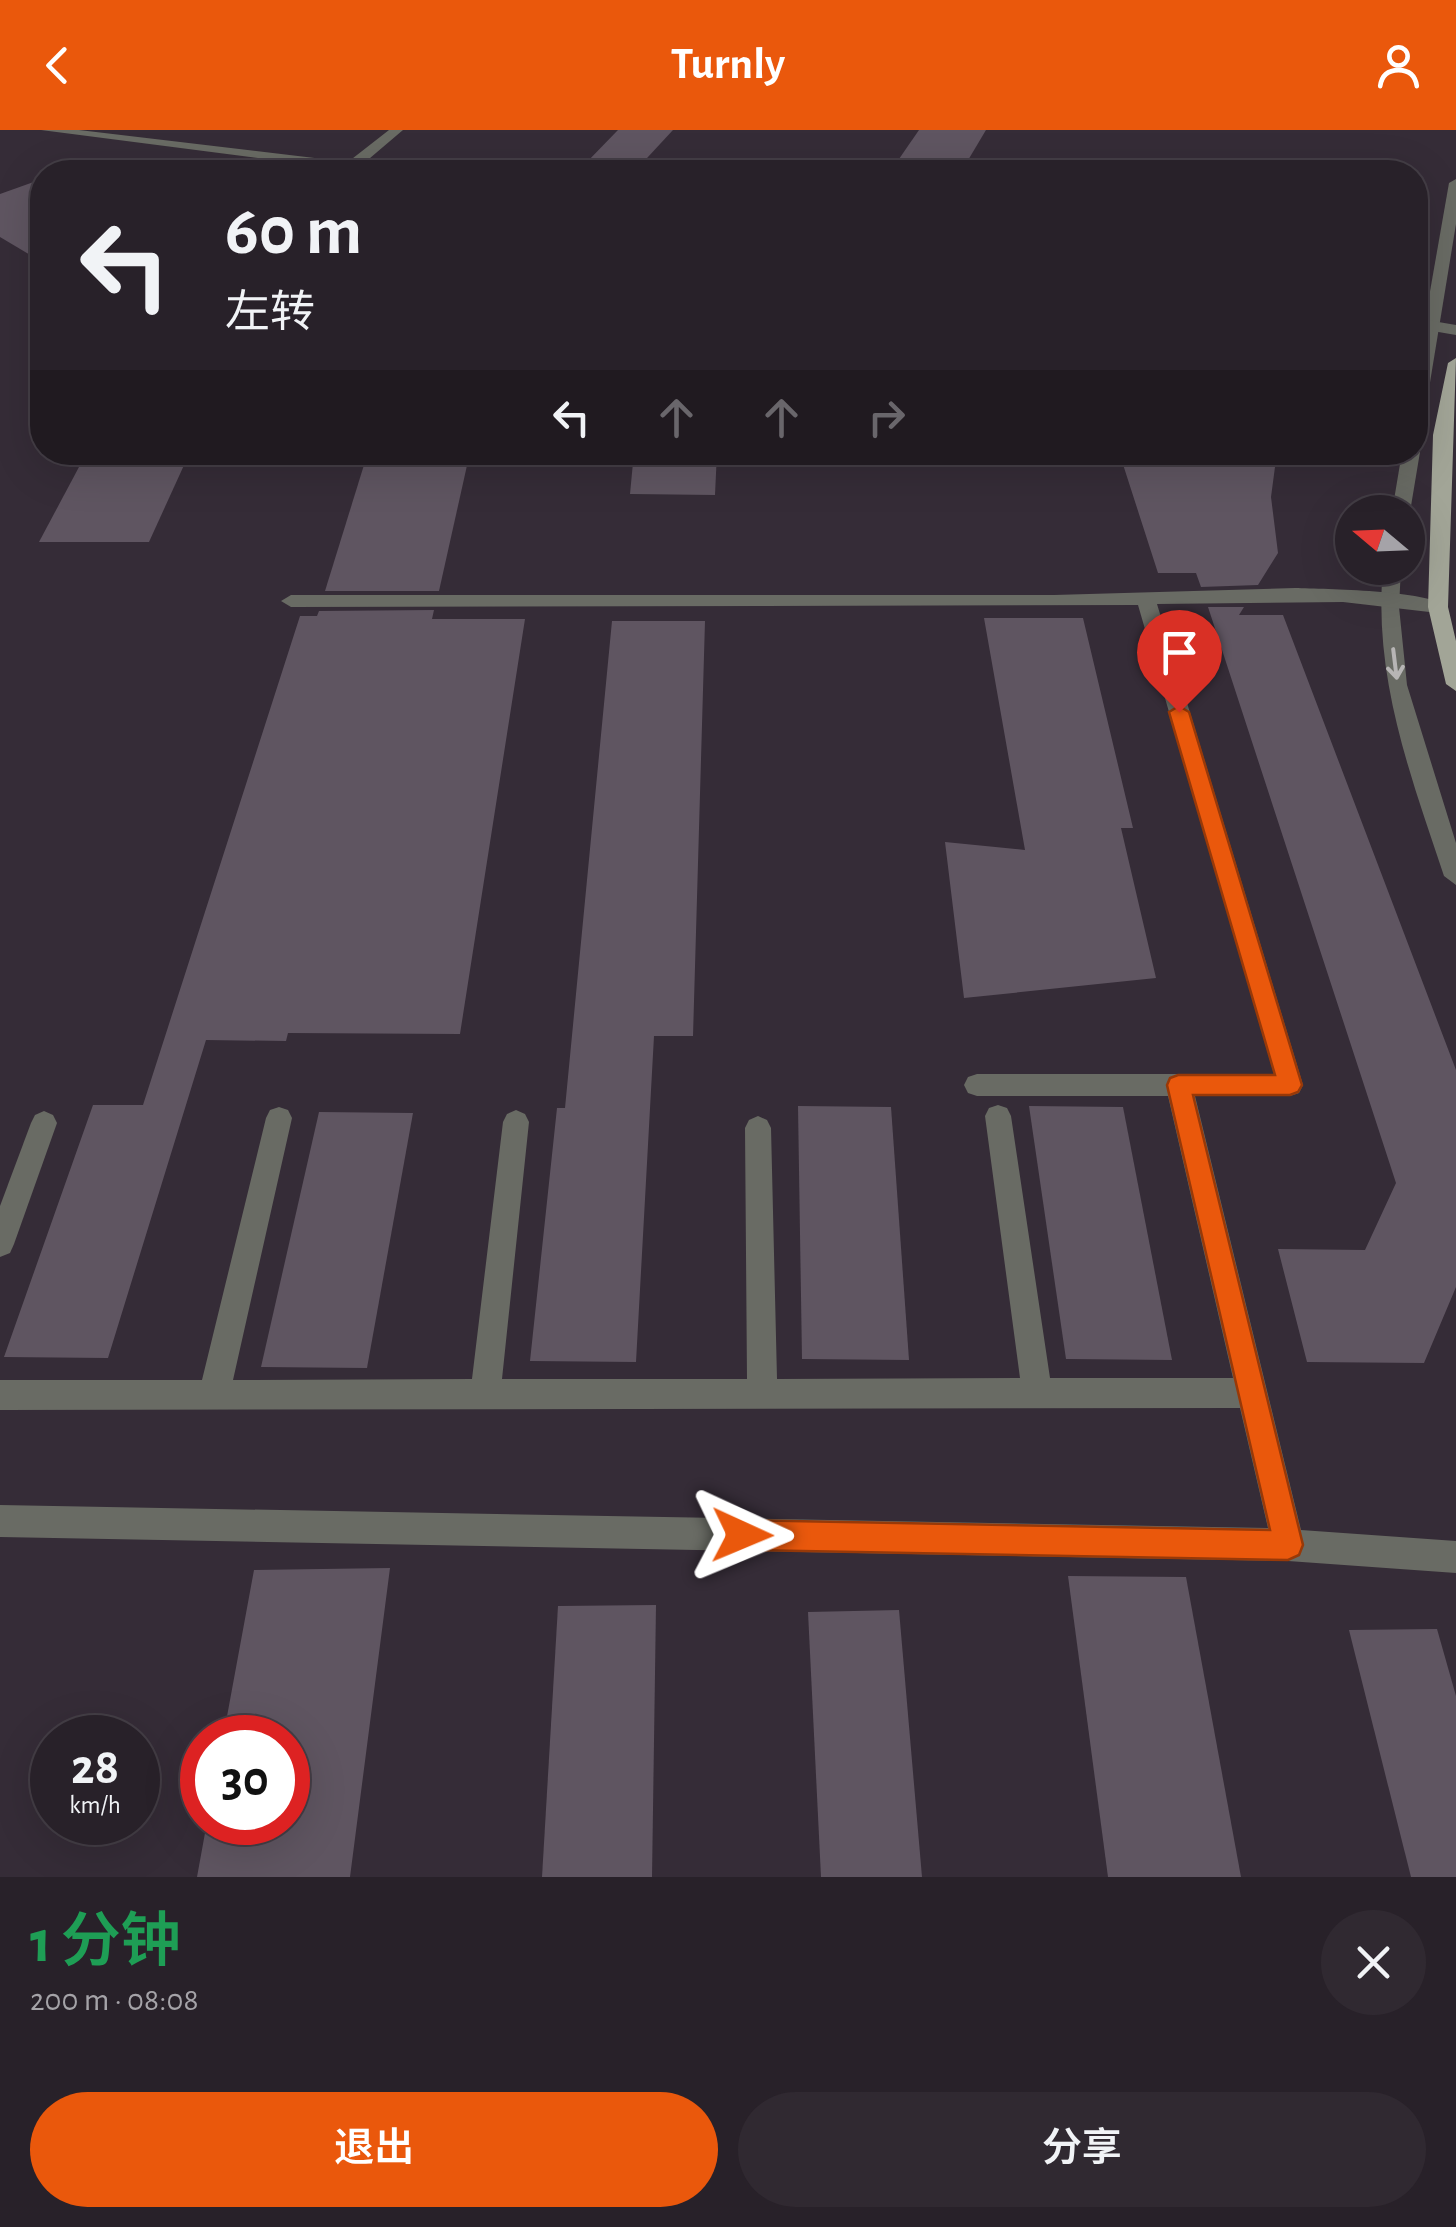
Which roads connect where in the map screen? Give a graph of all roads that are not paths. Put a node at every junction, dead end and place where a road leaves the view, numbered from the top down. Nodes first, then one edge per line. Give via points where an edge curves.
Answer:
1 (47, 130) edge
2 (397, 130) edge
3 (301, 160) edge
4 (360, 160) edge
5 (1456, 184) edge
6 (1428, 303) edge
7 (1428, 325) edge
8 (1456, 330) edge
9 (1456, 364) edge
10 (1409, 465) edge
11 (1404, 495) edge
12 (1390, 585) edge
13 (1388, 598) junction
14 (1146, 600) junction
15 (291, 601) dead end
16 (1438, 607) junction
17 (1456, 684) edge
18 (1456, 876) edge
19 (976, 1084) dead end
20 (1178, 1085) junction
21 (998, 1116) dead end
22 (279, 1118) dead end
23 (516, 1122) dead end
24 (44, 1123) dead end
25 (758, 1128) dead end
26 (0, 1244) edge
27 (1253, 1393) junction
28 (0, 1394) edge
29 (214, 1394) junction
30 (485, 1394) junction
31 (762, 1394) junction
32 (1037, 1394) junction
33 (0, 1521) edge
34 (1288, 1545) junction
35 (1456, 1556) edge

1 - 3 street
2 - 4 street
5 - 6 street
7 - 8 street
9 - 16 main road via 1442,435
10 - 11 street
12 - 13 street
13 - 14 street
13 - 16 street
13 -> 18 street via 1401,711
14 - 15 street
14 - 20 street via 1290,1085
16 - 17 main road
19 - 20 street
20 - 27 street
21 - 32 street
22 - 29 street
23 - 30 street
24 - 26 street
25 - 31 street
27 - 32 street
27 - 34 street
28 - 29 street
29 - 30 street
30 - 31 street
31 - 32 street
33 - 34 street
34 - 35 street

